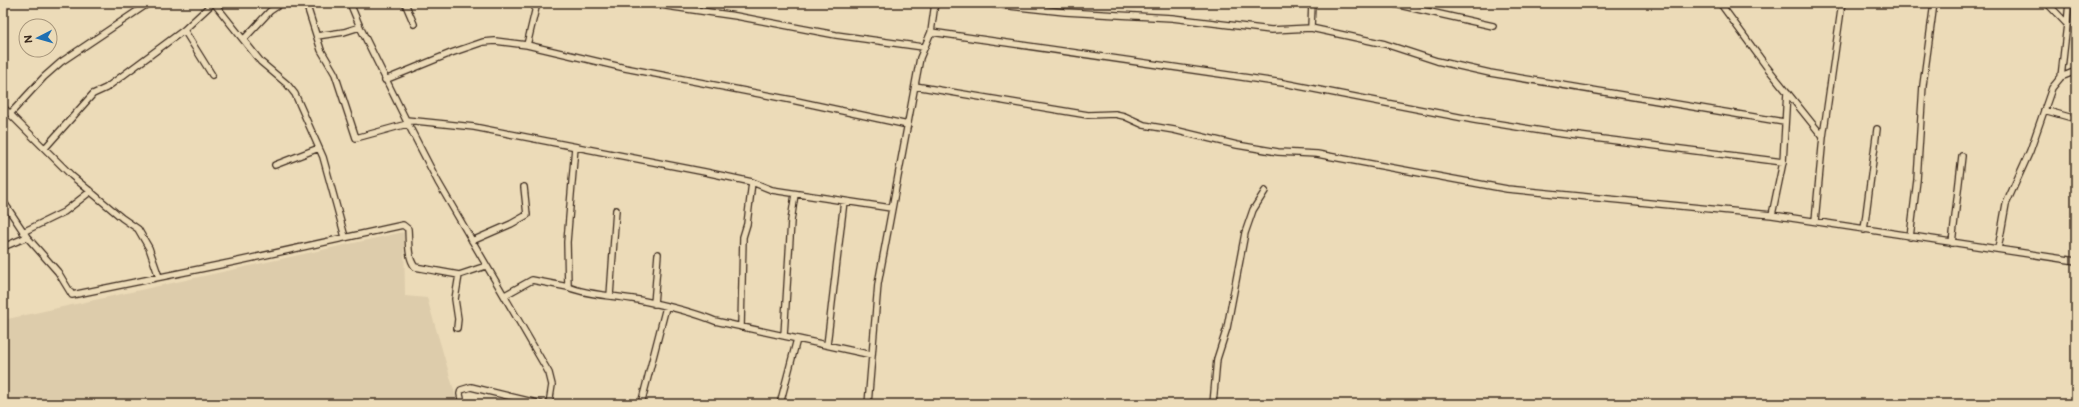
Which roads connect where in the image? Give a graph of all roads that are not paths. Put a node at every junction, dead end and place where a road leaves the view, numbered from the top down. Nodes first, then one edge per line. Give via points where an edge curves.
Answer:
1 (7, 3) edge
2 (149, 3) edge
3 (214, 3) edge
4 (282, 3) edge
5 (306, 3) edge
6 (350, 3) edge
7 (405, 3) edge
8 (536, 3) edge
9 (645, 3) edge
10 (936, 3) edge
11 (982, 3) edge
12 (1312, 3) edge
13 (1390, 3) edge
14 (1720, 3) edge
15 (1842, 3) edge
16 (1934, 3) edge
17 (2047, 3) edge
18 (2069, 3) edge
19 (3, 7) edge
20 (414, 24) dead end
21 (2067, 24) junction
22 (1494, 26) dead end
23 (360, 27) junction
24 (1311, 28) junction
25 (184, 30) junction
26 (930, 32) junction
27 (317, 36) junction
28 (244, 39) junction
29 (527, 46) junction
30 (923, 47) junction
31 (2076, 71) edge
32 (212, 75) dead end
33 (2061, 76) junction
34 (385, 80) junction
35 (915, 86) junction
36 (1787, 92) junction
37 (3, 107) edge
38 (2044, 110) junction
39 (10, 114) junction
40 (2076, 119) edge
41 (406, 122) junction
42 (1784, 122) junction
43 (908, 125) junction
44 (1877, 129) dead end
45 (1823, 137) junction
46 (575, 147) junction
47 (45, 148) junction
48 (319, 148) junction
49 (1962, 156) dead end
50 (1783, 162) junction
51 (275, 165) dead end
52 (752, 182) junction
53 (524, 187) dead end
54 (91, 191) junction
55 (1265, 191) dead end
56 (795, 194) junction
57 (3, 201) edge
58 (844, 201) junction
59 (891, 208) junction
60 (616, 210) dead end
61 (1772, 215) junction
62 (1815, 221) junction
63 (1864, 230) junction
64 (24, 232) junction
65 (27, 237) junction
66 (1910, 237) junction
67 (345, 238) junction
68 (472, 241) junction
69 (1952, 243) junction
70 (3, 247) edge
71 (1998, 250) junction
72 (658, 254) dead end
73 (2076, 261) edge
74 (486, 266) junction
75 (459, 275) junction
76 (159, 277) junction
77 (568, 287) junction
78 (505, 295) junction
79 (610, 296) junction
80 (654, 304) junction
81 (666, 307) junction
82 (741, 327) junction
83 (457, 328) dead end
84 (784, 336) junction
85 (797, 339) junction
86 (827, 345) junction
87 (872, 355) junction
88 (462, 404) edge
89 (541, 404) edge
90 (549, 404) edge
91 (642, 404) edge
92 (780, 404) edge
93 (868, 404) edge
94 (1214, 404) edge

1 - 19 street
2 - 39 street via 61,62
3 - 25 street
3 - 28 street
4 - 28 street via 270,11
5 - 27 street
6 - 23 street
7 - 20 street
8 - 29 street
9 - 30 street
10 - 26 street
11 - 24 street via 1065,12 1172,18 1271,30
12 - 24 street
13 - 22 street
14 - 36 street
15 - 45 street
16 - 66 street
17 - 21 street
18 - 21 street
21 - 33 street
23 - 27 street
23 - 34 street
24 - 42 street via 1385,44 1437,61 1490,74
25 - 32 street
25 - 47 street via 106,88 93,94
26 - 30 street
26 - 50 street via 1283,84 1555,133
27 - 41 street via 321,50 335,74 356,138
28 - 48 street via 261,62 295,94
29 - 34 street via 496,41 483,42
29 - 43 street
30 - 35 street
31 - 33 street
33 - 38 street via 2052,88
34 - 41 street
35 - 43 street
35 - 61 street via 1088,115 1115,114 1144,125 1237,145 1278,152 1317,154 1507,189
36 - 42 street
36 - 45 street
37 - 39 street
38 - 40 street
38 - 71 street via 2030,151 2006,204
39 - 47 street
41 - 46 street via 474,127
41 - 68 street
42 - 50 street
43 - 59 street
44 - 63 street
45 - 62 street
46 - 52 street
46 - 77 street via 567,242
47 - 54 street
48 - 51 street
48 - 67 street
49 - 69 street
50 - 61 street
52 - 56 street via 772,190
52 - 82 street via 743,237
53 - 68 street via 527,215
54 - 64 street via 64,212
54 - 76 street via 138,229 149,248
55 - 94 street via 1253,210 1245,233 1227,328 1217,358
56 - 58 street
56 - 84 street
57 - 64 street
58 - 59 street
58 - 86 street
59 - 87 street via 878,284
60 - 79 street
61 - 62 street
62 - 63 street
63 - 66 street
64 - 65 street
65 - 70 street
65 - 76 street via 58,272 72,295
66 - 69 street
67 - 75 street via 405,225 415,267
67 - 76 street
68 - 74 street
69 - 71 street
71 - 73 street
72 - 80 street
74 - 75 street
74 - 78 street
75 - 83 street via 455,299
77 - 78 street via 532,280
77 - 79 street
78 - 90 street via 549,372 552,385
79 - 80 street
80 - 81 street
81 - 82 street
81 - 91 street
82 - 84 street
84 - 85 street
85 - 86 street
85 - 92 street
86 - 87 street
87 - 93 street
88 - 89 street via 461,390 471,387

